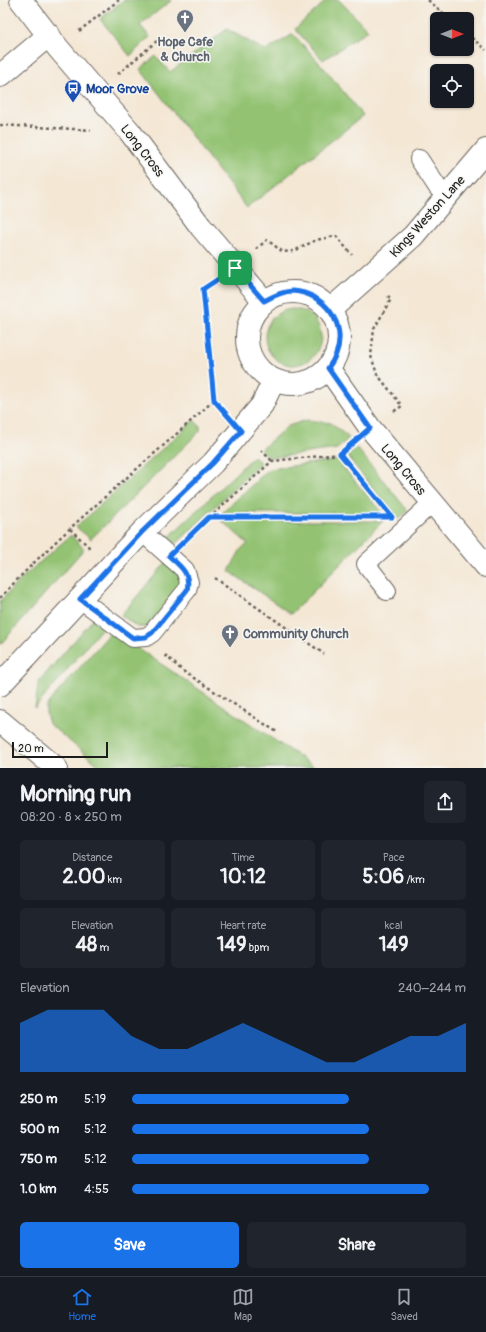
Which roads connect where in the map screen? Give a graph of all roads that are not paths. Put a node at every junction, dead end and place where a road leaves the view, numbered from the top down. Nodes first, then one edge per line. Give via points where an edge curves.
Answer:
1 (22, 0) edge
2 (54, 41) junction
3 (0, 76) edge
4 (486, 150) edge
5 (419, 159) dead end
6 (446, 196) junction
7 (264, 301) junction
8 (330, 310) junction
9 (328, 368) junction
10 (274, 380) junction
11 (432, 503) junction
12 (142, 532) junction
13 (486, 566) edge
14 (387, 591) dead end
15 (80, 599) junction
16 (0, 685) edge
17 (0, 721) edge
18 (56, 768) edge

1 - 2 street, Long Cross
2 - 3 street
2 - 7 street, Long Cross via 130,132 201,227
4 - 6 street, Kings Weston Lane
5 - 6 lane
6 - 8 street, Kings Weston Lane via 413,236
7 - 8 street via 284,292 307,293 320,300
7 - 10 street via 255,311 246,336 248,350 254,362 262,373
8 - 9 street via 337,324 339,339 336,354
9 - 10 street via 317,377 303,383 288,384
9 - 11 street, Long Cross via 370,428
10 - 12 street via 262,405 241,431 213,463
11 - 13 street, Long Cross
11 - 14 lane via 366,564
12 - 15 street
12 - 15 lane via 185,570 189,582 187,590 152,633 146,637 133,638
15 - 16 street
17 - 18 street

